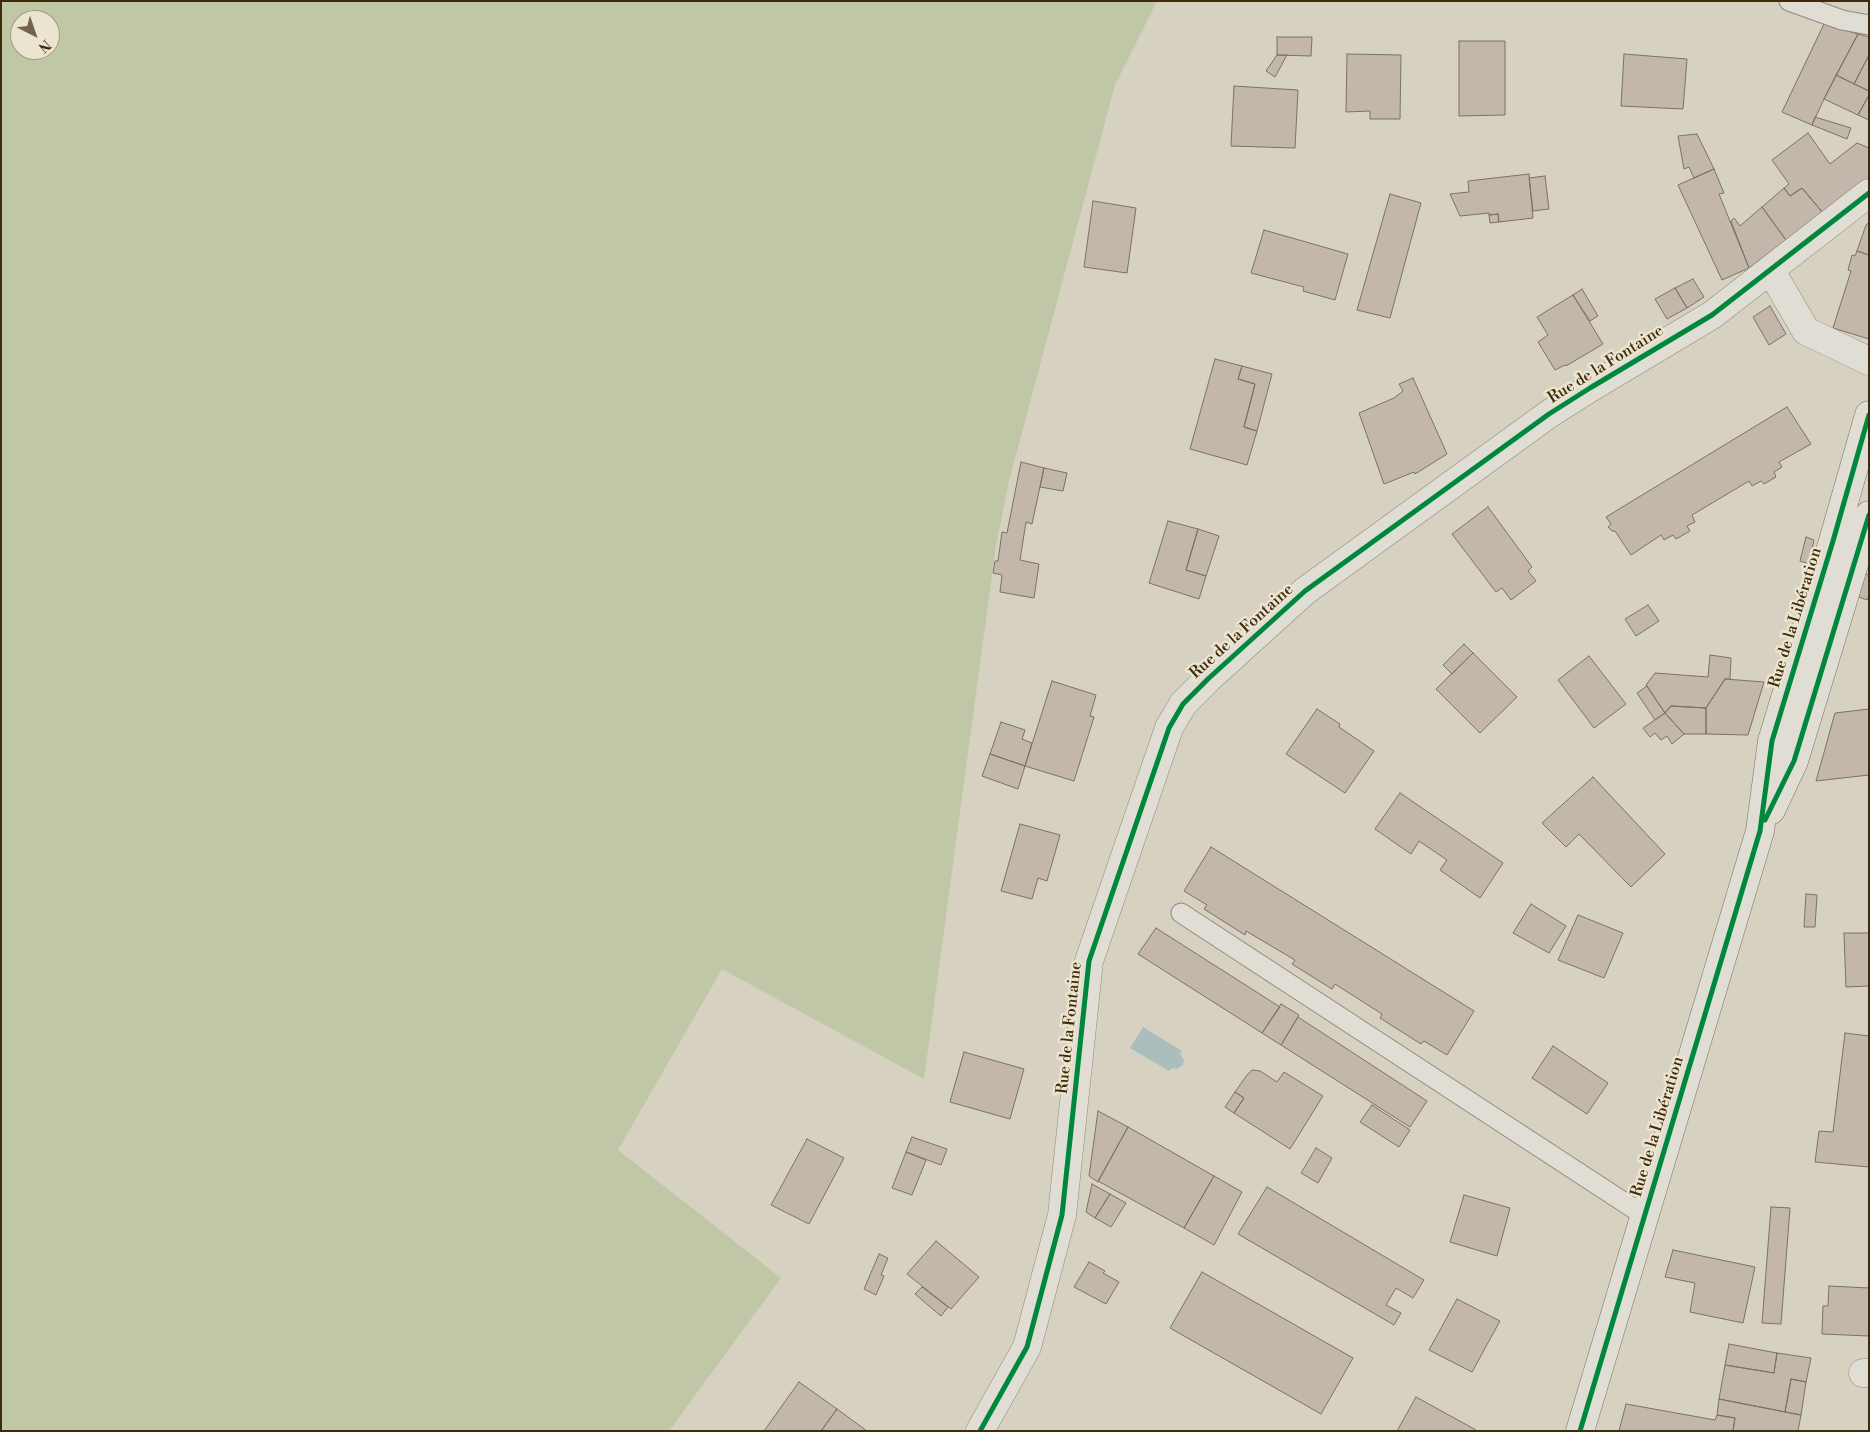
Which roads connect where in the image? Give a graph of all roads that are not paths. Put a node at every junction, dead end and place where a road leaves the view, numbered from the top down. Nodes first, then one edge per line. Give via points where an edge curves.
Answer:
1 (1789, 1) edge
2 (1869, 25) edge
3 (1869, 194) edge
4 (1771, 271) junction
5 (1869, 361) edge
6 (1869, 415) edge
7 (1869, 515) edge
8 (1760, 831) junction
9 (1181, 913) dead end
10 (1645, 1216) junction
11 (980, 1431) edge
12 (1580, 1431) edge

1 - 2 lane via 1842,20
3 - 4 street, Rue de la Fontaine
4 - 5 street via 1806,331
4 - 11 street, Rue de la Fontaine via 1712,315 1549,414 1305,591 1183,704 1169,728 1089,961 1062,1215 1027,1347
6 - 8 street, Rue de la Libération via 1772,741
7 - 8 street, Rue de la Libération via 1794,761
8 - 10 street, Rue de la Libération
9 - 10 lane
10 - 12 street, Rue de la Libération

